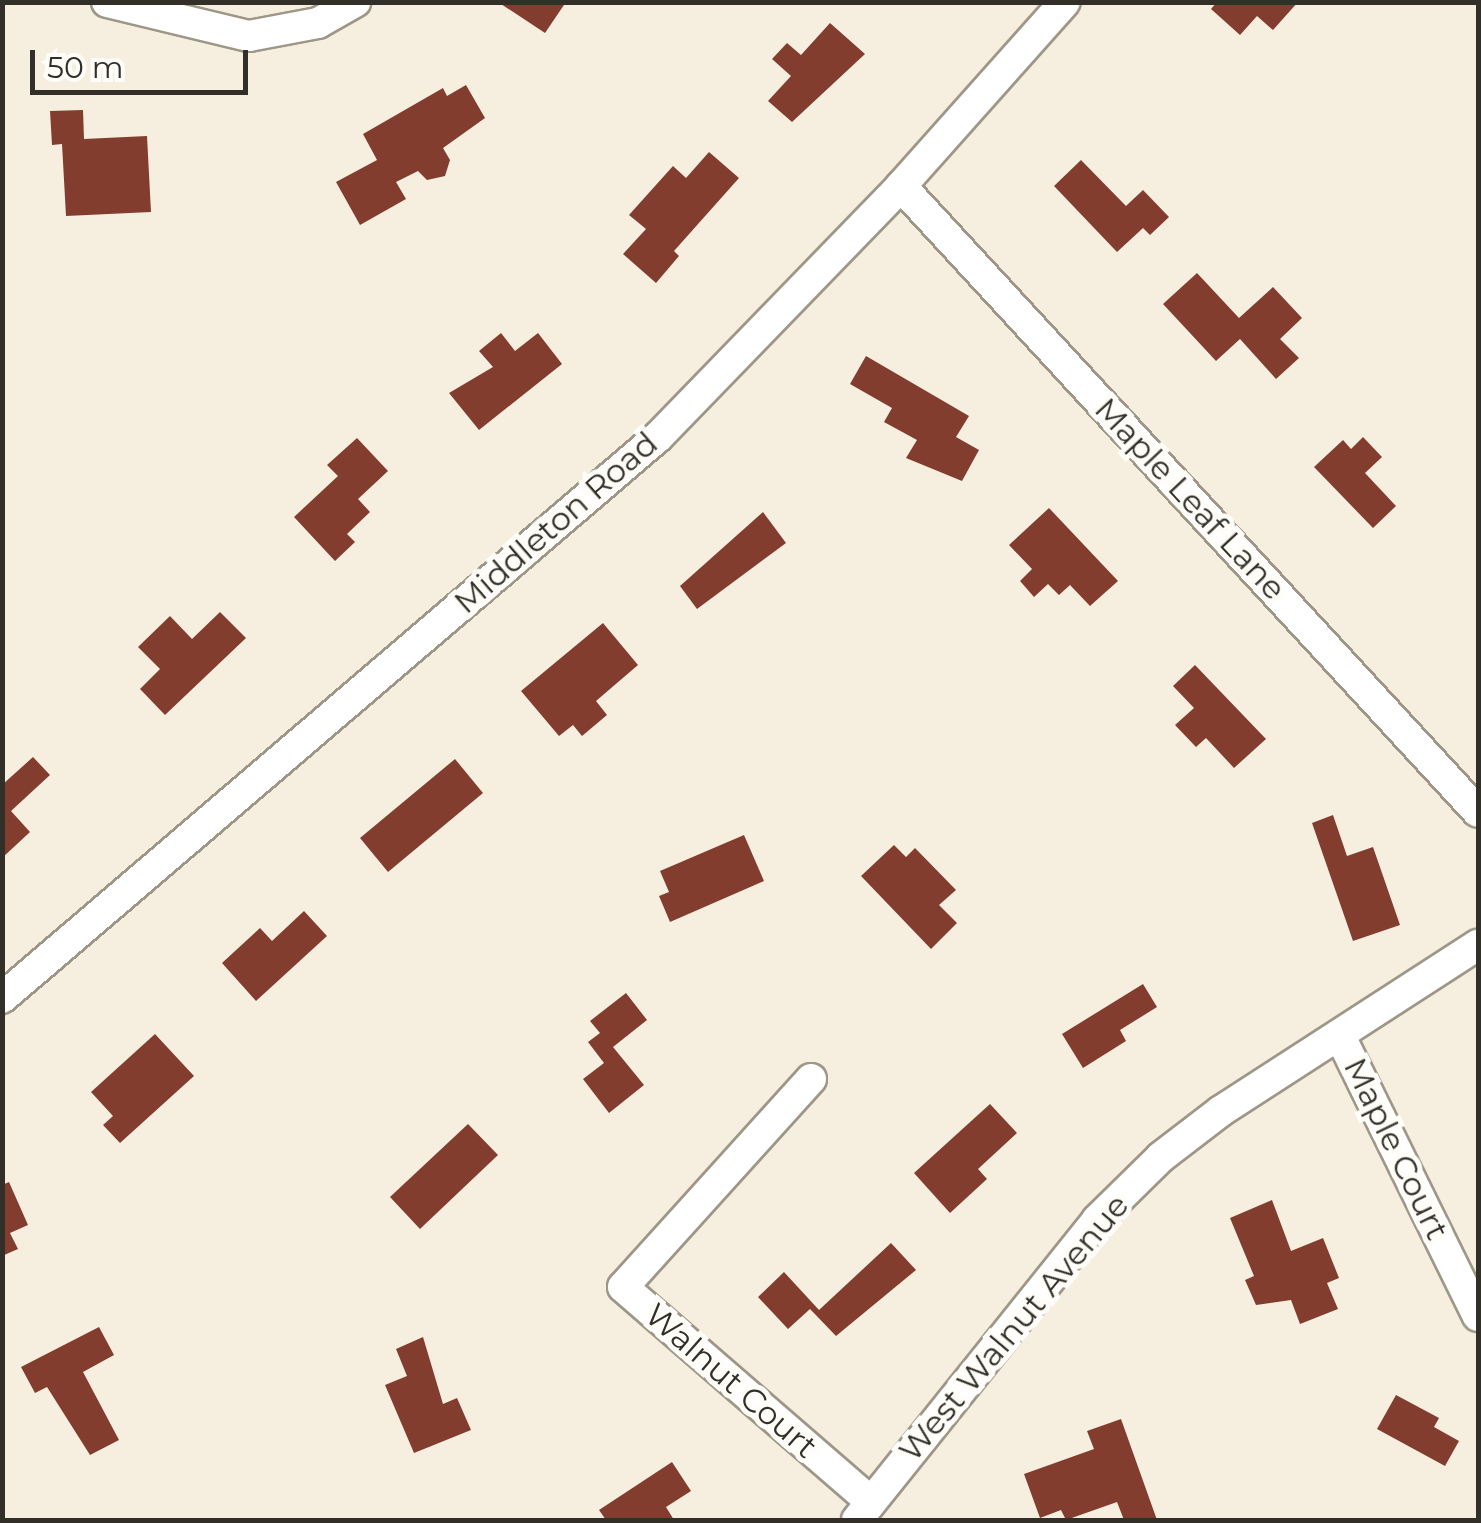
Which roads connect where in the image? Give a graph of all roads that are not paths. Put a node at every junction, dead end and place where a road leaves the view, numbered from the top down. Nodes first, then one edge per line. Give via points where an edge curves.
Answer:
1 (107, 2) edge
2 (355, 2) edge
3 (1065, 2) edge
4 (901, 186) junction
5 (1478, 812) edge
6 (1478, 945) edge
7 (2, 998) edge
8 (1340, 1036) junction
9 (811, 1080) dead end
10 (1478, 1316) edge
11 (864, 1511) edge

1 - 2 street via 249,36 284,34
3 - 4 street, Middleton Road
4 - 5 street, Maple Leaf Lane
4 - 7 street, Middleton Road via 658,437
6 - 8 street, West Walnut Avenue
8 - 10 street, Maple Court
8 - 11 street, West Walnut Avenue via 1221,1111 1097,1220
9 - 11 street, Walnut Court via 623,1288

